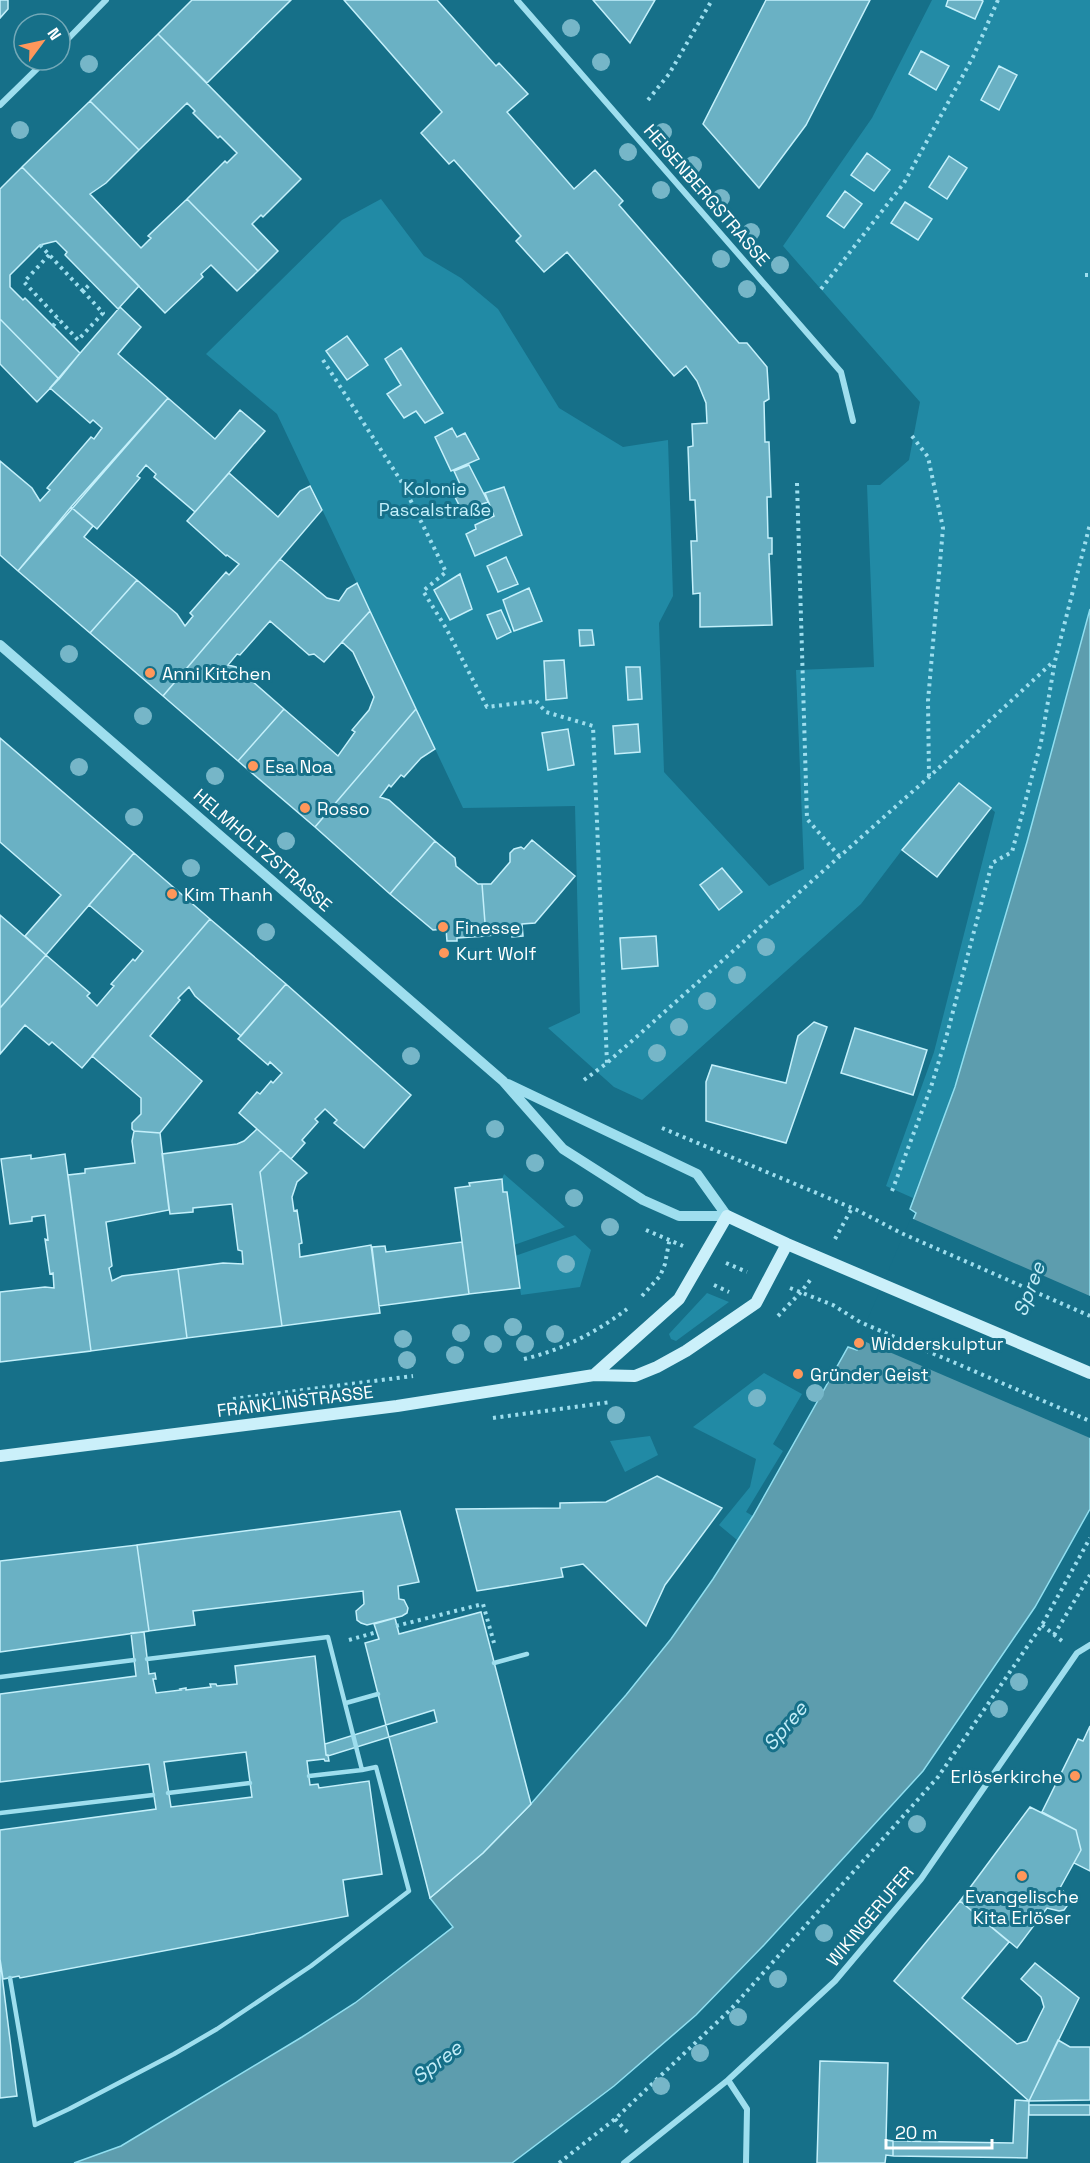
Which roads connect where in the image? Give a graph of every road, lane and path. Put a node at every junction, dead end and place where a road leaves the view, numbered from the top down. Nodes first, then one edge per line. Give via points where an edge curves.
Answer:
1 (106, 0) edge
2 (517, 0) edge
3 (712, 0) edge
4 (998, 0) edge
5 (72, 34) edge
6 (34, 72) edge
7 (648, 100) dead end
8 (0, 105) edge
9 (40, 245) dead end
10 (49, 255) junction
11 (92, 282) dead end
12 (821, 289) dead end
13 (83, 291) junction
14 (58, 319) junction
15 (52, 326) dead end
16 (323, 360) dead end
17 (853, 421) dead end
18 (912, 436) dead end
19 (797, 483) dead end
20 (1090, 524) edge
21 (0, 645) edge
22 (1055, 661) junction
23 (929, 777) junction
24 (840, 857) junction
25 (608, 1063) junction
26 (585, 1080) dead end
27 (503, 1081) junction
28 (685, 1138) dead end
29 (892, 1191) dead end
30 (852, 1208) junction
31 (727, 1216) junction
32 (847, 1218) dead end
33 (644, 1229) dead end
34 (787, 1244) junction
35 (705, 1255) junction
36 (660, 1276) dead end
37 (769, 1280) junction
38 (713, 1285) dead end
39 (736, 1295) dead end
40 (636, 1302) dead end
41 (630, 1307) dead end
42 (1090, 1316) edge
43 (513, 1361) dead end
44 (1090, 1373) edge
45 (420, 1375) dead end
46 (594, 1376) junction
47 (222, 1401) dead end
48 (1090, 1421) edge
49 (0, 1456) edge
50 (1090, 1538) edge
51 (1090, 1575) edge
52 (396, 1626) dead end
53 (377, 1632) dead end
54 (1054, 1635) dead end
55 (330, 1645) junction
56 (1090, 1645) edge
57 (527, 1654) dead end
58 (147, 1659) dead end
59 (134, 1660) dead end
60 (496, 1662) joint
61 (0, 1677) edge
62 (378, 1694) dead end
63 (346, 1703) junction
64 (363, 1770) junction
65 (309, 1776) dead end
66 (250, 1784) dead end
67 (168, 1793) dead end
68 (153, 1795) dead end
69 (0, 1813) edge
70 (10, 1978) dead end
71 (728, 2080) junction
72 (558, 2163) edge
73 (624, 2163) edge
74 (746, 2163) edge

1 - 5 street
2 - 17 street, HEISENBERGSTRASSE via 841,372
3 - 7 path via 669,74
4 - 12 path via 973,57 904,183
6 - 8 street
9 - 10 path
10 - 13 path
10 - 14 path via 24,282
11 - 13 path
13 - 14 path via 103,313 78,340
14 - 15 path
16 - 25 path via 401,481 446,572 423,591 487,707 536,701 546,711 593,726
18 - 23 path via 928,457 943,528 928,701
19 - 24 path via 807,819
20 - 22 path
21 - 27 street, HELMHOLTZSTRASSE
22 - 23 path
22 - 29 path via 1041,742 1012,852 992,863 946,1038
23 - 24 path
24 - 25 path
25 - 26 path
27 - 31 street, HELMHOLTZSTRASSE via 697,1174
27 - 31 street, HELMHOLTZSTRASSE via 563,1149 643,1200 680,1216
28 - 30 path
30 - 32 path
30 - 42 path
31 - 34 main road, HELMHOLTZSTRASSE
31 - 35 main road
33 - 35 path
34 - 37 main road, FRANKLINSTRASSE
34 - 44 main road, HELMHOLTZSTRASSE
35 - 37 path
35 - 46 main road via 679,1299
36 - 40 path
37 - 46 main road, FRANKLINSTRASSE via 756,1303 657,1367 635,1376
37 - 48 path
38 - 39 path
41 - 43 path via 570,1344
45 - 47 path
46 - 49 main road, FRANKLINSTRASSE via 398,1406
50 - 72 path via 1042,1625 938,1777 731,2009 615,2119
51 - 54 path
52 - 60 path via 483,1604
53 - 55 path
55 - 58 lane via 328,1637
55 - 63 lane
56 - 71 street, WIKINGERUFER via 1077,1653 921,1879 835,1980
57 - 60 lane
59 - 61 lane
62 - 63 lane
63 - 64 lane
64 - 65 lane
64 - 70 lane via 376,1767 409,1892 311,1966 217,2029 34,2125
66 - 67 lane
68 - 69 lane
71 - 73 street, WIKINGERUFER
71 - 74 street via 747,2109

